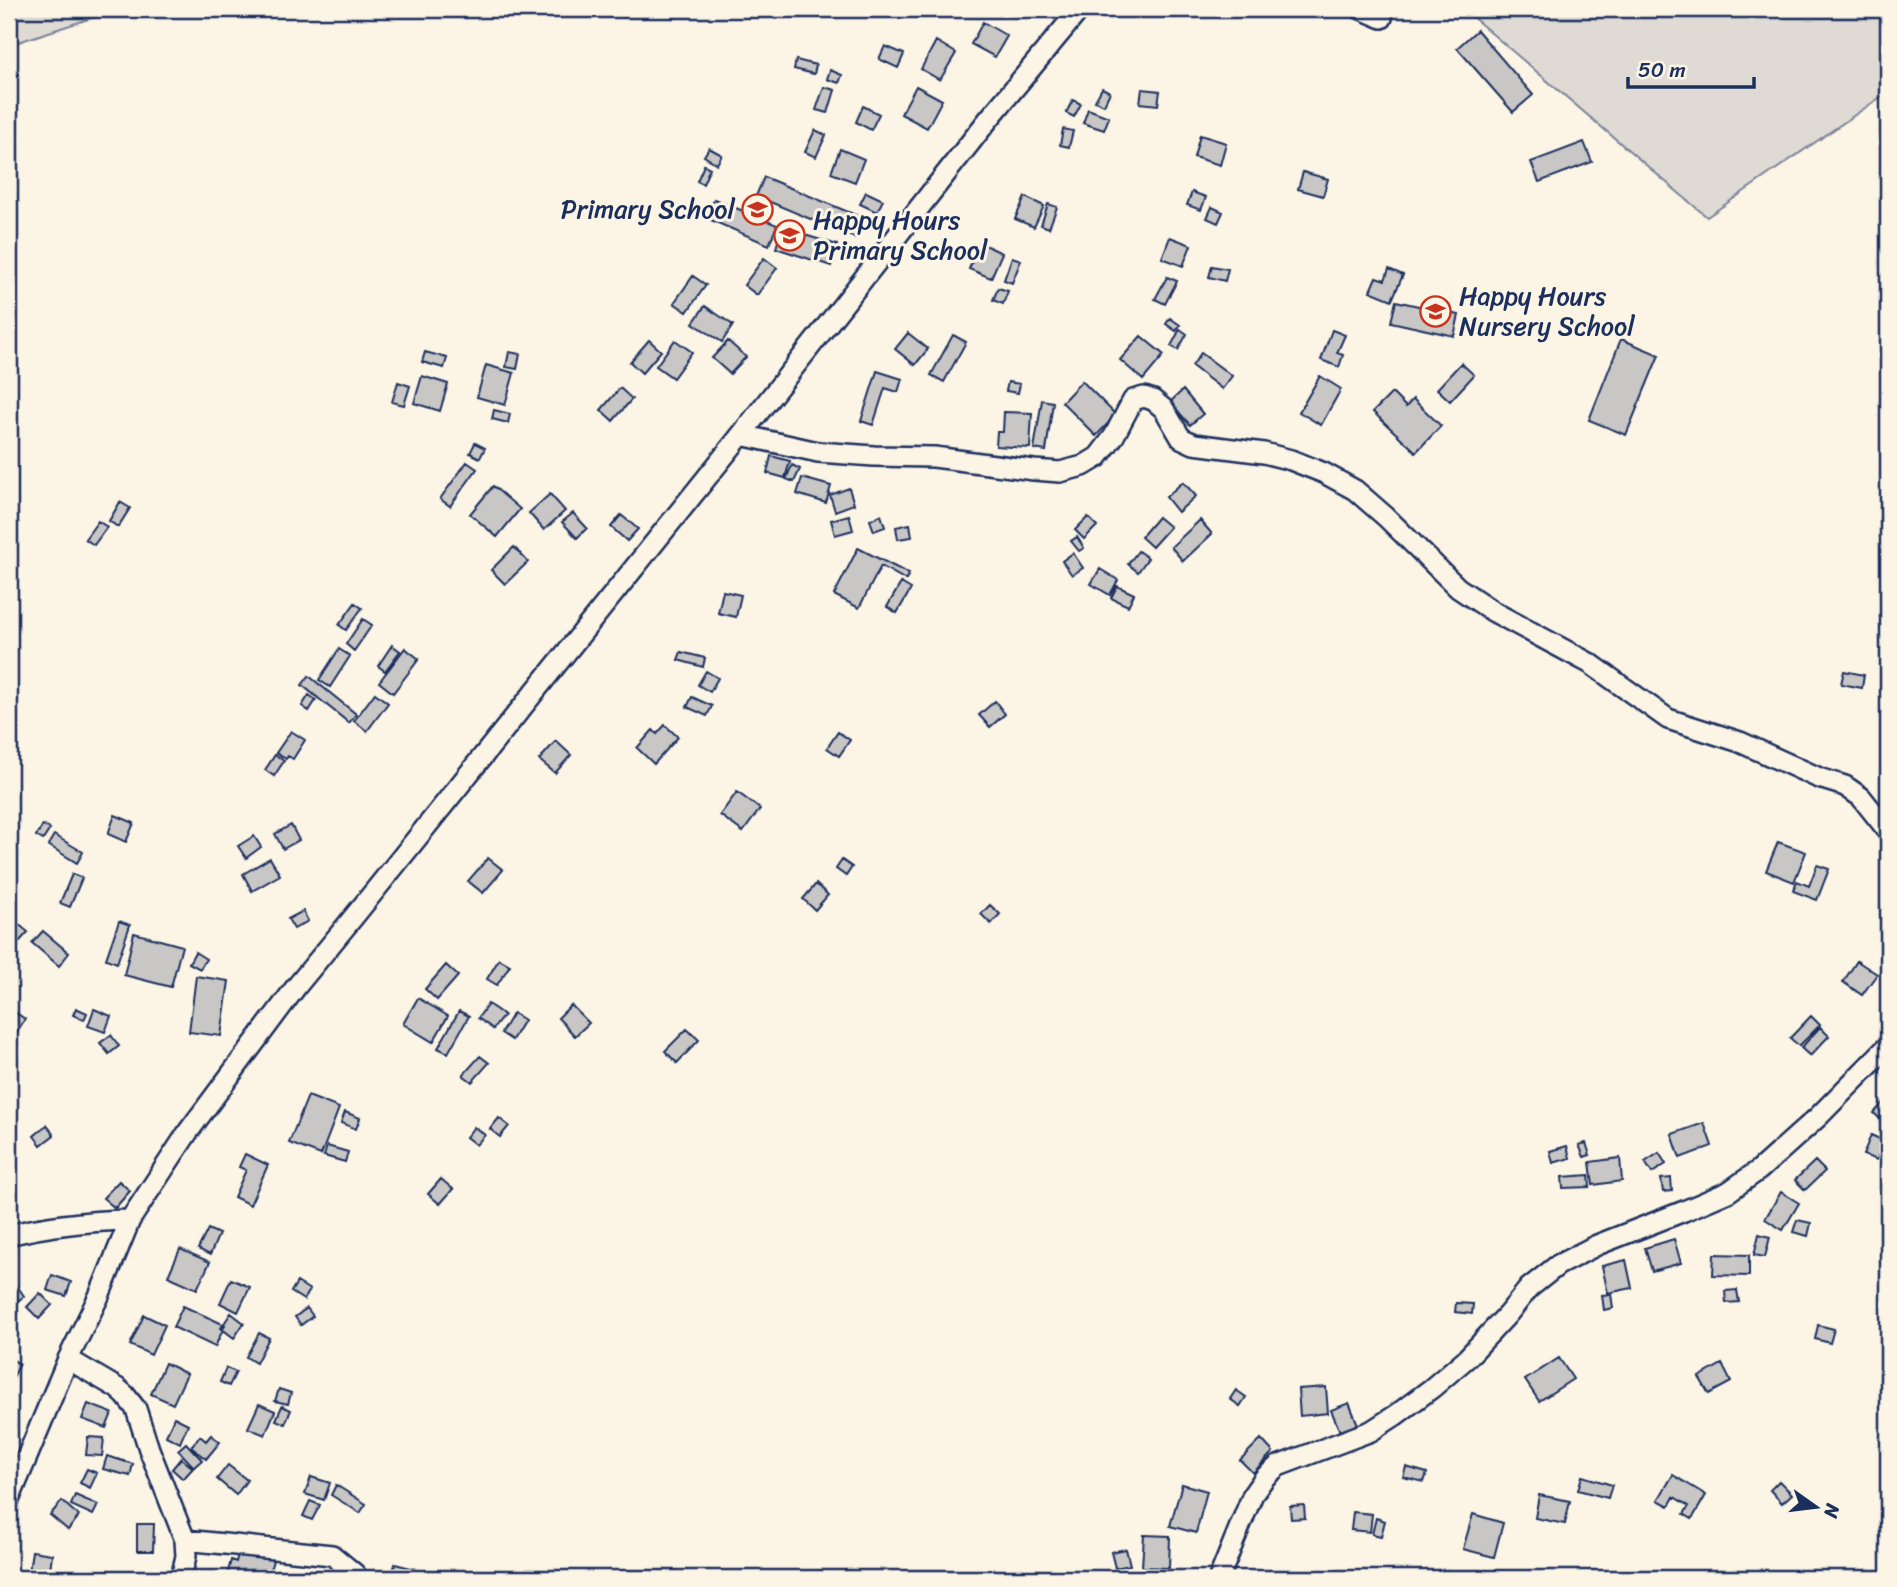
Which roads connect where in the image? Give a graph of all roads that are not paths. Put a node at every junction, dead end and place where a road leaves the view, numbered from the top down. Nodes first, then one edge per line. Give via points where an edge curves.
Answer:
1 (1080, 9) edge
2 (1360, 9) edge
3 (1382, 18) dead end
4 (741, 435) junction
5 (1888, 831) edge
6 (1888, 1046) edge
7 (130, 1220) junction
8 (9, 1235) edge
9 (68, 1359) junction
10 (9, 1500) edge
11 (184, 1540) junction
12 (181, 1578) edge
13 (356, 1578) edge
14 (1219, 1578) edge

1 - 4 street
2 - 3 street
4 - 5 street via 818,452 934,457 1060,472 1098,457 1133,400 1153,400 1164,409 1181,438 1194,444 1291,460 1345,485 1386,517 1458,588 1494,612 1591,664 1668,719 1740,742 1845,786 1861,797
4 - 7 street via 296,987 188,1132
6 - 14 street via 1818,1117 1728,1192 1558,1265 1529,1288 1467,1358 1396,1415 1371,1431 1278,1466 1253,1494
7 - 8 street
7 - 9 street
9 - 10 street
9 - 11 street via 117,1388 136,1409
11 - 12 street
11 - 13 street via 332,1555

